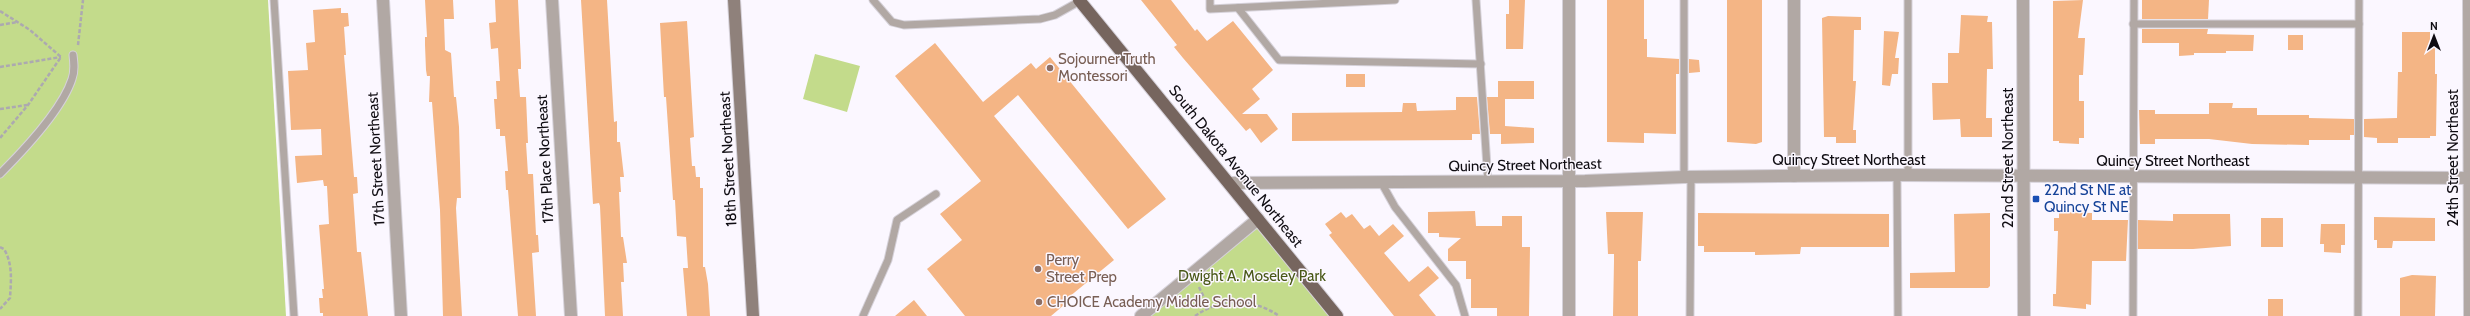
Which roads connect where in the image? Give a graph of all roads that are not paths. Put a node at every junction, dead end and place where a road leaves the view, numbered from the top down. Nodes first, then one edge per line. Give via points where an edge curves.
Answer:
1 (274, 0) edge
2 (383, 0) edge
3 (552, 0) edge
4 (734, 0) edge
5 (873, 0) edge
6 (1080, 0) edge
7 (1210, 0) edge
8 (1395, 0) edge
9 (1476, 0) edge
10 (1569, 0) edge
11 (1684, 0) edge
12 (1794, 0) edge
13 (1908, 0) edge
14 (2023, 0) edge
15 (2134, 0) edge
16 (2359, 0) edge
17 (2469, 0) edge
18 (1238, 8) junction
19 (2133, 24) junction
20 (2359, 24) junction
21 (73, 55) road end
22 (1480, 64) junction
23 (0, 174) edge
24 (1794, 176) junction
25 (1902, 176) junction
26 (2024, 176) junction
27 (2132, 176) junction
28 (1687, 177) junction
29 (2359, 178) junction
30 (2469, 178) edge
31 (1569, 181) junction
32 (1381, 182) junction
33 (1488, 182) junction
34 (1229, 183) junction
35 (936, 194) dead end
36 (1258, 219) junction
37 (294, 316) edge
38 (401, 316) edge
39 (571, 316) edge
40 (753, 316) edge
41 (863, 316) edge
42 (1141, 316) edge
43 (1337, 316) edge
44 (1465, 316) edge
45 (1569, 316) edge
46 (1690, 316) edge
47 (1898, 316) edge
48 (2024, 316) edge
49 (2132, 316) edge
50 (2358, 316) edge
51 (2470, 316) edge

1 - 37 lane
2 - 38 street, 17th Street Northeast
3 - 39 street, 17th Place Northeast
4 - 40 main road, 18th Street Northeast
5 - 6 lane via 892,22 904,25 1040,19 1055,15
6 - 34 main road, South Dakota Avenue Northeast
7 - 18 lane via 1210,9
8 - 18 lane
9 - 22 lane
10 - 31 street
11 - 28 lane
12 - 24 street
13 - 25 lane
14 - 26 street, 22nd Street Northeast
15 - 19 lane
16 - 20 lane
17 - 30 street, 24th Street Northeast
18 - 22 lane via 1279,60
19 - 20 lane
19 - 27 lane
20 - 29 lane
21 - 23 lane via 72,79 59,104 32,141
22 - 33 lane
24 - 25 street, Quincy Street Northeast
24 - 28 street, Quincy Street Northeast
25 - 26 street, Quincy Street Northeast
25 - 47 lane
26 - 27 street, Quincy Street Northeast
26 - 48 street, 22nd Street Northeast
27 - 29 street, Quincy Street Northeast
27 - 49 lane
28 - 31 street, Quincy Street Northeast
28 - 46 lane
29 - 30 street, Quincy Street Northeast
29 - 50 lane
30 - 51 street, 24th Street Northeast
31 - 33 street, Quincy Street Northeast
31 - 45 street
32 - 33 street, Quincy Street Northeast
32 - 34 street, Quincy Street Northeast
32 - 44 lane via 1395,207 1456,285
34 - 36 main road, South Dakota Avenue Northeast
35 - 41 lane via 897,220 888,260
36 - 42 street
36 - 43 main road, South Dakota Avenue Northeast

